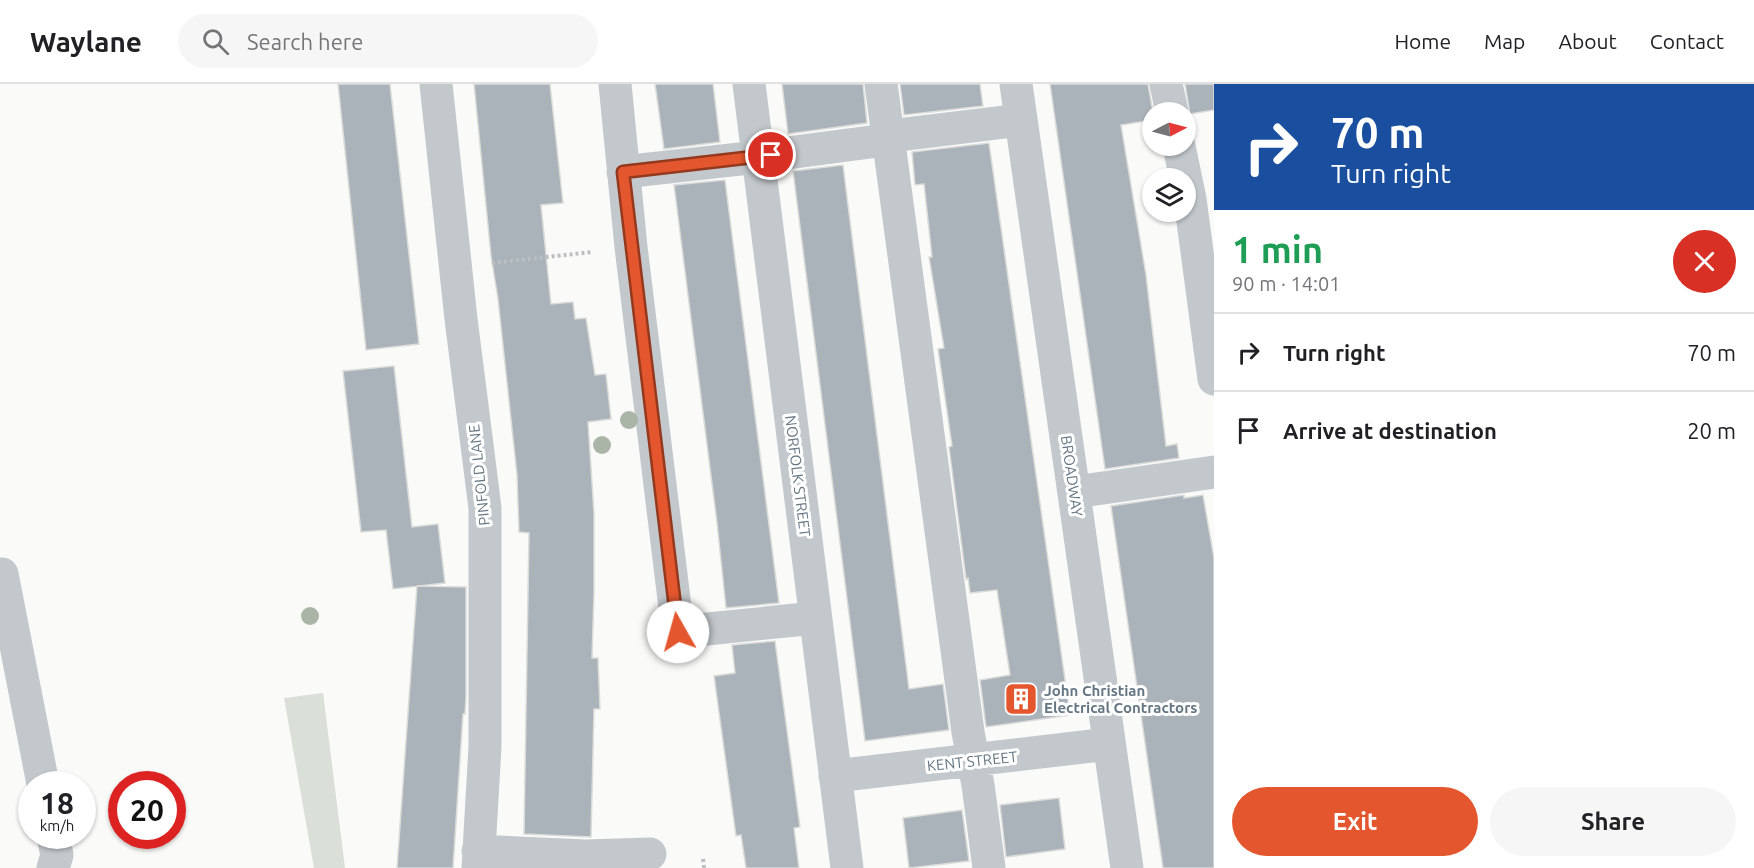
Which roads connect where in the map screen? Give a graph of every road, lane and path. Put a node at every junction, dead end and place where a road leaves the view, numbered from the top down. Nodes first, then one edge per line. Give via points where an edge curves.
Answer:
1 (436, 84) edge
2 (615, 84) edge
3 (749, 84) edge
4 (881, 84) edge
5 (1016, 84) edge
6 (1166, 84) edge
7 (1170, 102) edge
8 (1022, 120) junction
9 (888, 138) junction
10 (1181, 156) edge
11 (758, 157) junction
12 (623, 172) junction
13 (631, 247) junction
14 (456, 267) junction
15 (1214, 379) edge
16 (1214, 472) edge
17 (1075, 492) junction
18 (2, 574) dead end
19 (815, 618) junction
20 (1109, 744) junction
21 (974, 761) junction
22 (40, 771) edge
23 (835, 776) junction
24 (56, 849) edge
25 (650, 854) dead end
26 (703, 859) dead end
27 (478, 860) edge
28 (53, 868) edge
29 (704, 868) edge
30 (847, 868) edge
31 (989, 868) edge
32 (1127, 868) edge

1 - 14 street, PINFOLD LANE
2 - 12 street
3 - 11 street, NORFOLK STREET
4 - 9 street
5 - 8 street, BROADWAY
6 - 7 street
8 - 9 street
8 - 17 street, BROADWAY
9 - 11 street
9 - 21 street
10 - 15 street
11 - 12 street
11 - 19 street, NORFOLK STREET
12 - 13 street
13 - 14 path
13 - 19 street via 678,632
14 - 27 street, PINFOLD LANE via 485,508 485,747
16 - 17 street
17 - 20 street, BROADWAY
18 - 22 street
19 - 23 street, NORFOLK STREET
20 - 21 street, KENT STREET
20 - 32 street, BROADWAY
21 - 23 street, KENT STREET
21 - 31 street
23 - 30 street, NORFOLK STREET
24 - 28 street
25 - 27 street
26 - 29 path

